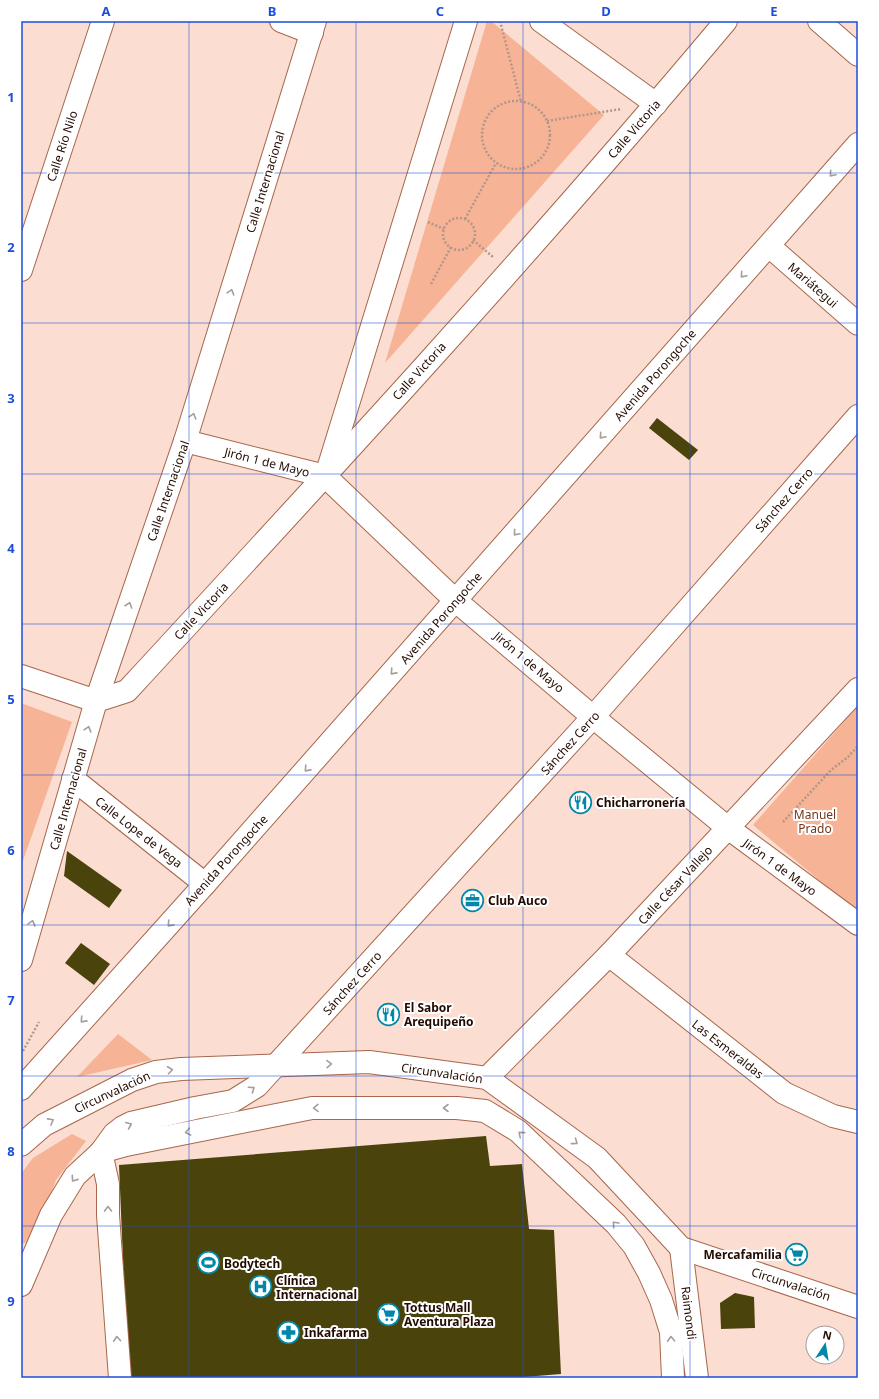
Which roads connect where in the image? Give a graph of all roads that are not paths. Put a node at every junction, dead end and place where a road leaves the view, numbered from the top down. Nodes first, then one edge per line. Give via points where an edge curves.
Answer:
1 (103, 21) edge
2 (281, 21) edge
3 (466, 21) edge
4 (541, 21) edge
5 (726, 21) edge
6 (819, 21) edge
7 (314, 27) edge
8 (858, 56) edge
9 (656, 104) junction
10 (858, 144) edge
11 (769, 246) junction
12 (21, 270) edge
13 (858, 324) edge
14 (858, 416) edge
15 (185, 441) junction
16 (325, 476) junction
17 (456, 601) junction
18 (21, 676) edge
19 (858, 689) edge
20 (96, 701) junction
21 (593, 717) junction
22 (73, 780) junction
23 (728, 828) junction
24 (205, 884) junction
25 (858, 924) edge
26 (610, 955) junction
27 (21, 960) edge
28 (276, 1065) junction
29 (487, 1078) junction
30 (21, 1088) edge
31 (858, 1122) edge
32 (21, 1145) edge
33 (102, 1152) junction
34 (681, 1248) junction
35 (21, 1283) edge
36 (858, 1307) edge
37 (120, 1378) edge
38 (673, 1378) edge
39 (697, 1378) edge

1 - 12 street, Calle Río Nilo
2 - 7 street
3 - 16 street
4 - 9 street
5 - 9 street, Calle Victoria
6 - 8 street
15 -> 7 street, Calle Internacional
9 - 16 street, Calle Victoria
10 -> 11 street, Avenida Porongoche
11 - 13 street, Mariátegui
11 -> 17 street, Avenida Porongoche
14 - 21 street, Sánchez Cerro
15 - 16 street, Jirón 1 de Mayo
20 -> 15 street, Calle Internacional
16 - 17 street, Jirón 1 de Mayo
16 - 20 street, Calle Victoria via 127,691
17 - 21 street, Jirón 1 de Mayo
17 -> 24 street, Avenida Porongoche
18 - 20 street
19 - 23 street, Calle César Vallejo
22 -> 20 street, Calle Internacional
21 - 23 street, Jirón 1 de Mayo
21 - 28 street, Sánchez Cerro
22 - 24 street, Calle Lope de Vega
27 -> 22 street, Calle Internacional
23 - 25 street, Jirón 1 de Mayo
23 - 26 street, Calle César Vallejo
24 -> 30 street, Avenida Porongoche
26 - 29 street, Calle César Vallejo
26 - 31 street, Las Esmeraldas via 784,1093 833,1116
28 -> 29 street, Circunvalación via 369,1062
32 -> 28 street, Circunvalación via 59,1116 132,1080 156,1072
33 -> 28 street, Sánchez Cerro via 114,1134 123,1127 131,1123 233,1101 257,1086
29 -> 34 street, Circunvalación via 597,1158
33 -> 35 street via 75,1176 51,1215
37 -> 33 street via 108,1184
38 -> 33 street via 671,1332 649,1273 634,1246 616,1224 518,1131 485,1111 457,1108 312,1108 134,1143
34 - 36 street, Circunvalación
34 - 39 street, Raimondi

